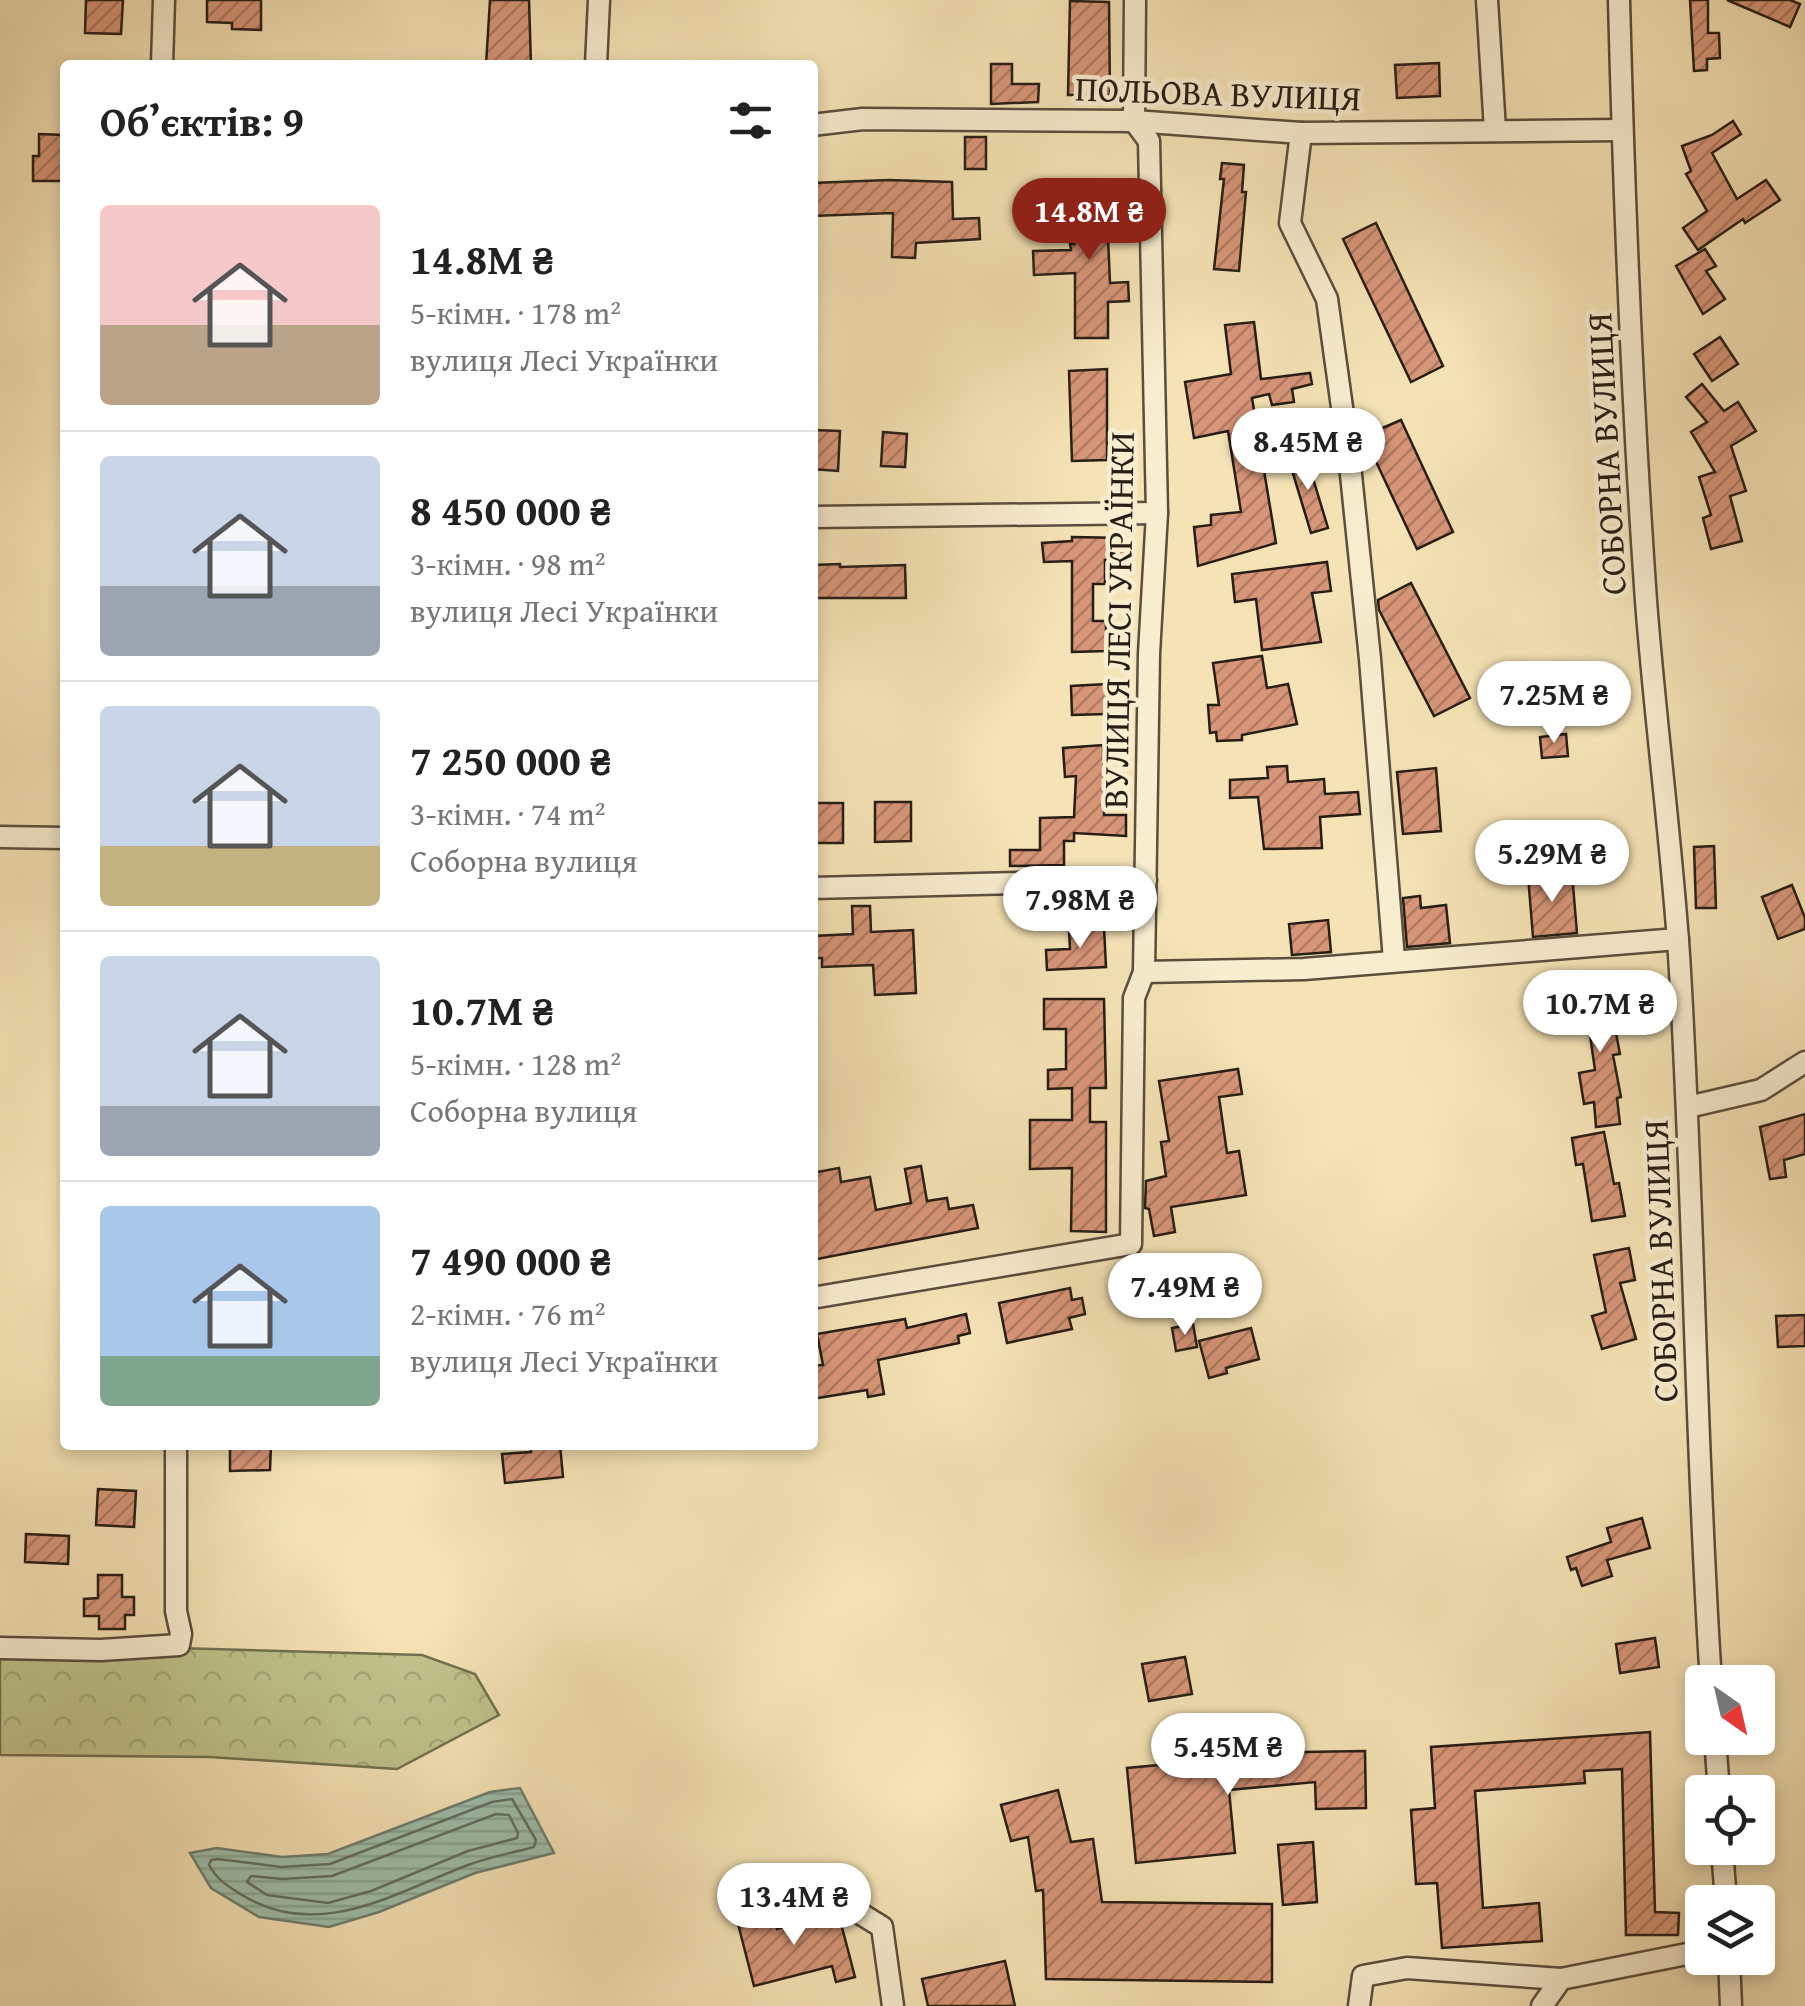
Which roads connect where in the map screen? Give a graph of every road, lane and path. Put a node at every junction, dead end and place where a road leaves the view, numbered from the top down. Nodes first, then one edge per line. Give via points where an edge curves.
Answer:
1 (164, 0) edge
2 (599, 0) edge
3 (1135, 0) edge
4 (1487, 0) edge
5 (1619, 0) edge
6 (162, 60) edge
7 (596, 60) edge
8 (1134, 121) junction
9 (818, 124) edge
10 (1494, 130) junction
11 (1622, 130) junction
12 (1301, 132) junction
13 (1157, 513) junction
14 (818, 517) edge
15 (0, 836) edge
16 (60, 838) edge
17 (1146, 880) junction
18 (818, 888) edge
19 (1678, 939) junction
20 (1394, 960) junction
21 (1144, 972) junction
22 (1805, 1062) edge
23 (1688, 1106) junction
24 (818, 1297) edge
25 (176, 1450) edge
26 (0, 1648) edge
27 (1710, 1665) edge
28 (861, 1914) dead end
29 (1685, 1953) edge
30 (1730, 1975) edge
31 (1561, 1979) junction
32 (893, 2006) edge
33 (1359, 2006) edge
34 (1542, 2006) edge
35 (1731, 2006) edge

1 - 6 street
2 - 7 street
3 - 8 street, ВУЛИЦЯ ЛЕСІ УКРАЇНКИ
4 - 10 street
5 - 11 street, СОБОРНА ВУЛИЦЯ
8 - 9 street, ПОЛЬОВА ВУЛИЦЯ
8 - 12 street, ПОЛЬОВА ВУЛИЦЯ
8 - 13 street, ВУЛИЦЯ ЛЕСІ УКРАЇНКИ via 1148,141
10 - 11 street, ПОЛЬОВА ВУЛИЦЯ
10 - 12 street, ПОЛЬОВА ВУЛИЦЯ
11 - 19 street, СОБОРНА ВУЛИЦЯ via 1646,600
12 - 20 street via 1290,223 1327,298 1370,660
13 - 14 street
13 - 17 street, ВУЛИЦЯ ЛЕСІ УКРАЇНКИ
15 - 16 street
17 - 18 street
17 - 21 street, ВУЛИЦЯ ЛЕСІ УКРАЇНКИ
19 - 20 street
19 - 23 street, СОБОРНА ВУЛИЦЯ
20 - 21 street
21 - 24 street, ВУЛИЦЯ ЛЕСІ УКРАЇНКИ via 1134,998 1131,1244
22 - 23 street via 1761,1090
23 - 27 street, СОБОРНА ВУЛИЦЯ
25 - 26 street via 178,1645
28 - 32 street via 882,1927
29 - 31 street
30 - 35 street
31 - 33 street via 1408,1968 1363,1976
31 - 34 street

